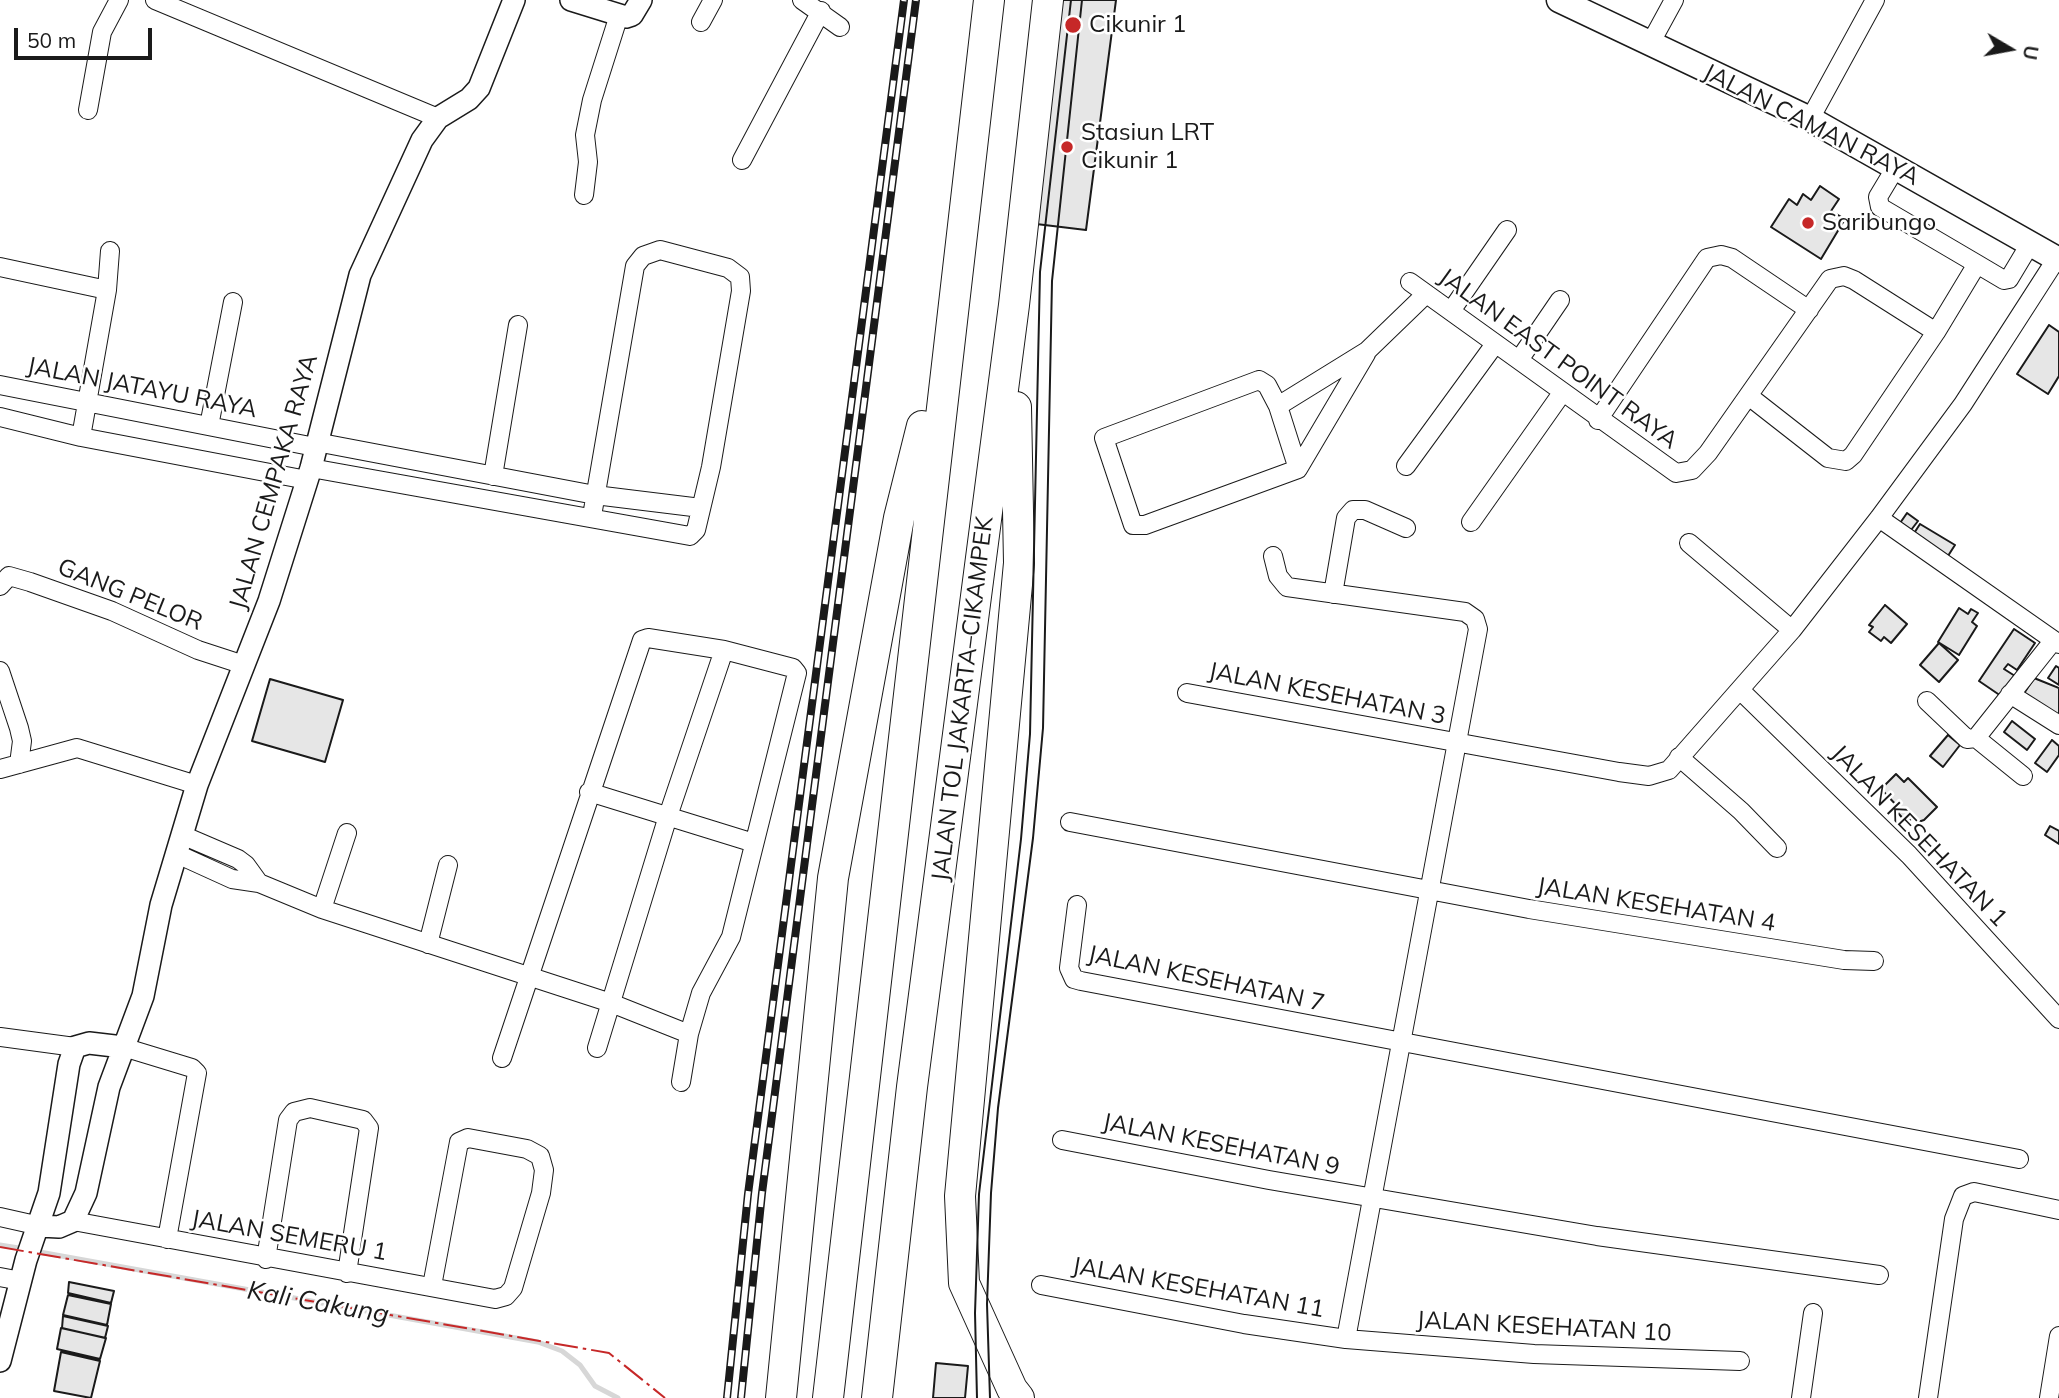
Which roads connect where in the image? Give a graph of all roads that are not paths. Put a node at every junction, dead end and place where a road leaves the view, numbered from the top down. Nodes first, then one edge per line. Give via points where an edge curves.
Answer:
1 (119, 0) edge
2 (155, 0) edge
3 (514, 0) edge
4 (570, 0) edge
5 (641, 0) edge
6 (713, 0) edge
7 (802, 0) edge
8 (989, 0) edge
9 (1048, 0) edge
10 (1559, 0) edge
11 (1674, 0) edge
12 (1875, 0) edge
13 (821, 11) junction
14 (619, 15) junction
15 (701, 22) dead end
16 (840, 27) dead end
17 (1650, 44) junction
18 (88, 110) dead end
19 (438, 118) junction
20 (1810, 119) junction
21 (742, 160) dead end
22 (1896, 167) junction
23 (583, 195) dead end
24 (1507, 230) dead end
25 (2030, 244) junction
26 (110, 251) dead end
27 (2058, 259) edge
28 (1977, 264) junction
29 (0, 267) edge
30 (1410, 282) dead end
31 (107, 290) junction
32 (1426, 294) junction
33 (1560, 300) dead end
34 (233, 302) dead end
35 (1014, 305) junction
36 (1809, 310) junction
37 (1451, 311) junction
38 (950, 315) junction
39 (519, 325) dead end
40 (1936, 332) junction
41 (1495, 344) junction
42 (1367, 351) junction
43 (1520, 360) junction
44 (0, 385) edge
45 (1562, 393) junction
46 (1751, 397) junction
47 (86, 402) junction
48 (1278, 406) junction
49 (0, 417) edge
50 (1598, 420) junction
51 (209, 426) junction
52 (81, 437) junction
53 (316, 444) junction
54 (1406, 466) dead end
55 (1298, 469) junction
56 (309, 474) junction
57 (493, 476) junction
58 (595, 495) junction
59 (701, 508) junction
60 (592, 516) junction
61 (1879, 518) junction
62 (1471, 523) dead end
63 (1406, 528) dead end
64 (1689, 543) dead end
65 (1273, 556) dead end
66 (0, 586) edge
67 (1333, 594) junction
68 (1792, 631) junction
69 (2056, 643) edge
70 (724, 650) junction
71 (244, 665) junction
72 (0, 671) edge
73 (1740, 690) junction
74 (1187, 693) dead end
75 (2010, 694) junction
76 (1927, 701) dead end
77 (2059, 725) edge
78 (1976, 738) junction
79 (1458, 743) junction
80 (1679, 757) junction
81 (19, 764) junction
82 (0, 769) edge
83 (2023, 776) dead end
84 (197, 785) junction
85 (589, 792) junction
86 (668, 816) junction
87 (1070, 822) dead end
88 (347, 833) dead end
89 (754, 843) junction
90 (179, 845) junction
91 (1777, 848) dead end
92 (448, 865) dead end
93 (259, 883) junction
94 (1431, 892) junction
95 (1077, 905) dead end
96 (322, 909) junction
97 (428, 944) junction
98 (1874, 961) dead end
99 (529, 977) junction
100 (611, 1003) junction
101 (2059, 1019) edge
102 (689, 1034) junction
103 (0, 1037) edge
104 (1402, 1043) junction
105 (75, 1047) junction
106 (123, 1047) junction
107 (597, 1048) dead end
108 (502, 1058) dead end
109 (681, 1082) dead end
110 (1062, 1140) dead end
111 (2019, 1159) dead end
112 (1372, 1198) junction
113 (2059, 1210) edge
114 (0, 1217) edge
115 (73, 1221) junction
116 (37, 1233) junction
117 (167, 1239) junction
118 (266, 1259) junction
119 (16, 1273) edge
120 (347, 1273) junction
121 (1879, 1275) dead end
122 (1041, 1285) dead end
123 (432, 1286) junction
124 (1813, 1313) dead end
125 (2059, 1336) edge
126 (1346, 1339) junction
127 (0, 1361) edge
128 (1740, 1361) dead end
129 (781, 1398) edge
130 (828, 1398) edge
131 (877, 1398) edge
132 (1019, 1398) edge
133 (1801, 1398) edge
134 (1928, 1398) edge
135 (2049, 1398) edge

1 - 18 street via 102,32
2 - 19 street
3 - 19 street, JALAN CEMPAKA RAYA via 479,88 469,100
4 - 14 street
5 - 14 street via 632,15
6 - 15 street
7 - 13 street
8 - 38 highway
9 - 35 highway, JALAN TOL JAKARTA–CIKAMPEK
10 - 17 main road, JALAN CAMAN RAYA
11 - 17 street
12 - 20 street
13 - 16 street
13 - 21 street
14 - 23 street via 586,135
17 - 20 main road, JALAN CAMAN RAYA
19 - 53 street, JALAN CEMPAKA RAYA via 422,140 360,275
20 - 22 main road, JALAN CAMAN RAYA
22 - 25 main road, JALAN CAMAN RAYA
22 - 28 street via 1878,197 1880,207
24 - 37 street
25 - 27 main road, JALAN CAMAN RAYA
25 - 28 street via 2009,279
26 - 31 street
27 - 61 street, JALAN KESEHATAN 3 via 1964,404
28 - 40 street
29 - 31 street
30 - 32 street, JALAN EAST POINT RAYA
31 - 47 street
32 - 37 street, JALAN EAST POINT RAYA
32 - 42 street
33 - 43 street
34 - 51 street
35 - 131 highway, JALAN TOL JAKARTA–CIKAMPEK via 912,1087
35 - 132 highway via 1019,563 960,1196 964,1283
36 - 40 street via 1830,279 1844,276
36 - 46 street
36 - 50 street via 1732,258 1707,258
37 - 41 street, JALAN EAST POINT RAYA
38 - 129 highway via 899,518 835,865
38 - 130 highway
39 - 57 street
40 - 46 street via 1846,461 1828,458
41 - 43 street, JALAN EAST POINT RAYA
41 - 54 street
42 - 48 street
42 - 55 street
43 - 45 street, JALAN EAST POINT RAYA
44 - 47 street, JALAN JATAYU RAYA
45 - 50 street, JALAN EAST POINT RAYA
45 - 62 street
46 - 50 street, JALAN EAST POINT RAYA via 1708,453 1683,473 1665,467
47 - 51 street, JALAN JATAYU RAYA
47 - 52 street
48 - 55 street
48 - 55 street via 1267,385 1259,380 1107,435 1103,442 1129,516 1138,526
49 - 52 street
51 - 53 street, JALAN JATAYU RAYA
52 - 56 street
53 - 56 street, JALAN CEMPAKA RAYA
53 - 57 street, JALAN JATAYU RAYA
56 - 60 street
56 - 71 street, JALAN CEMPAKA RAYA
57 - 58 street, JALAN JATAYU RAYA
58 - 59 street, JALAN JATAYU RAYA
58 - 59 street via 635,266 643,256 660,250 728,268 740,277
58 - 60 street
59 - 60 street via 690,536
61 - 68 street, JALAN KESEHATAN 3
61 - 69 street
63 - 67 street via 1365,510 1353,510 1346,518
64 - 68 street
65 - 67 street via 1278,576 1287,587
66 - 71 street, GANG PELOR via 9,576 30,582
67 - 79 street via 1465,612 1475,619 1478,629
68 - 73 street, JALAN KESEHATAN 3
69 - 75 street
70 - 85 street via 642,640
70 - 86 street
70 - 89 street via 793,668 797,673
71 - 84 street, JALAN CEMPAKA RAYA
72 - 81 street via 22,741
73 - 80 street, JALAN KESEHATAN 3
73 - 101 street, JALAN KESEHATAN 1 via 1909,855
74 - 79 street, JALAN KESEHATAN 3
75 - 77 street
75 - 78 street
76 - 78 street via 1967,739
78 - 83 street
79 - 80 street, JALAN KESEHATAN 3 via 1649,776 1669,770
79 - 94 street
80 - 91 street
81 - 82 street
81 - 84 street via 78,748
84 - 90 street, JALAN CEMPAKA RAYA
85 - 86 street
85 - 99 street
86 - 89 street
86 - 100 street
87 - 94 street, JALAN KESEHATAN 4
88 - 96 street
89 - 102 street via 731,937 701,993
90 - 93 street via 232,879
90 - 93 street via 209,848 246,865
90 - 106 street, JALAN CEMPAKA RAYA via 161,905 143,996
92 - 97 street
93 - 96 street
94 - 98 street, JALAN KESEHATAN 4 via 1844,960
94 - 104 street
95 - 104 street, JALAN KESEHATAN 7 via 1069,968 1074,979
96 - 97 street
97 - 99 street
99 - 100 street
99 - 108 street
100 - 102 street
100 - 107 street
102 - 109 street
103 - 105 street
104 - 111 street
104 - 112 street
105 - 106 street via 89,1043
105 - 116 street
106 - 115 street, JALAN CEMPAKA RAYA via 108,1087 86,1193
106 - 117 street via 197,1073
110 - 112 street, JALAN KESEHATAN 9
112 - 121 street, JALAN KESEHATAN 9 via 1597,1236
112 - 126 street
113 - 134 street via 1974,1192 1963,1196 1954,1219
114 - 116 street
115 - 116 street
115 - 117 street, JALAN SEMERU 1
116 - 119 street
117 - 118 street, JALAN SEMERU 1
118 - 120 street, JALAN SEMERU 1
118 - 120 street via 288,1120 293,1112 310,1108 363,1120 369,1128
119 - 127 street
120 - 123 street, JALAN SEMERU 1
122 - 126 street, JALAN KESEHATAN 11
123 - 123 street, JALAN SEMERU 1 via 455,1148 462,1139 527,1149 540,1156 541,1193 513,1288 495,1299
124 - 133 street
125 - 135 street
126 - 128 street, JALAN KESEHATAN 10 via 1534,1354

